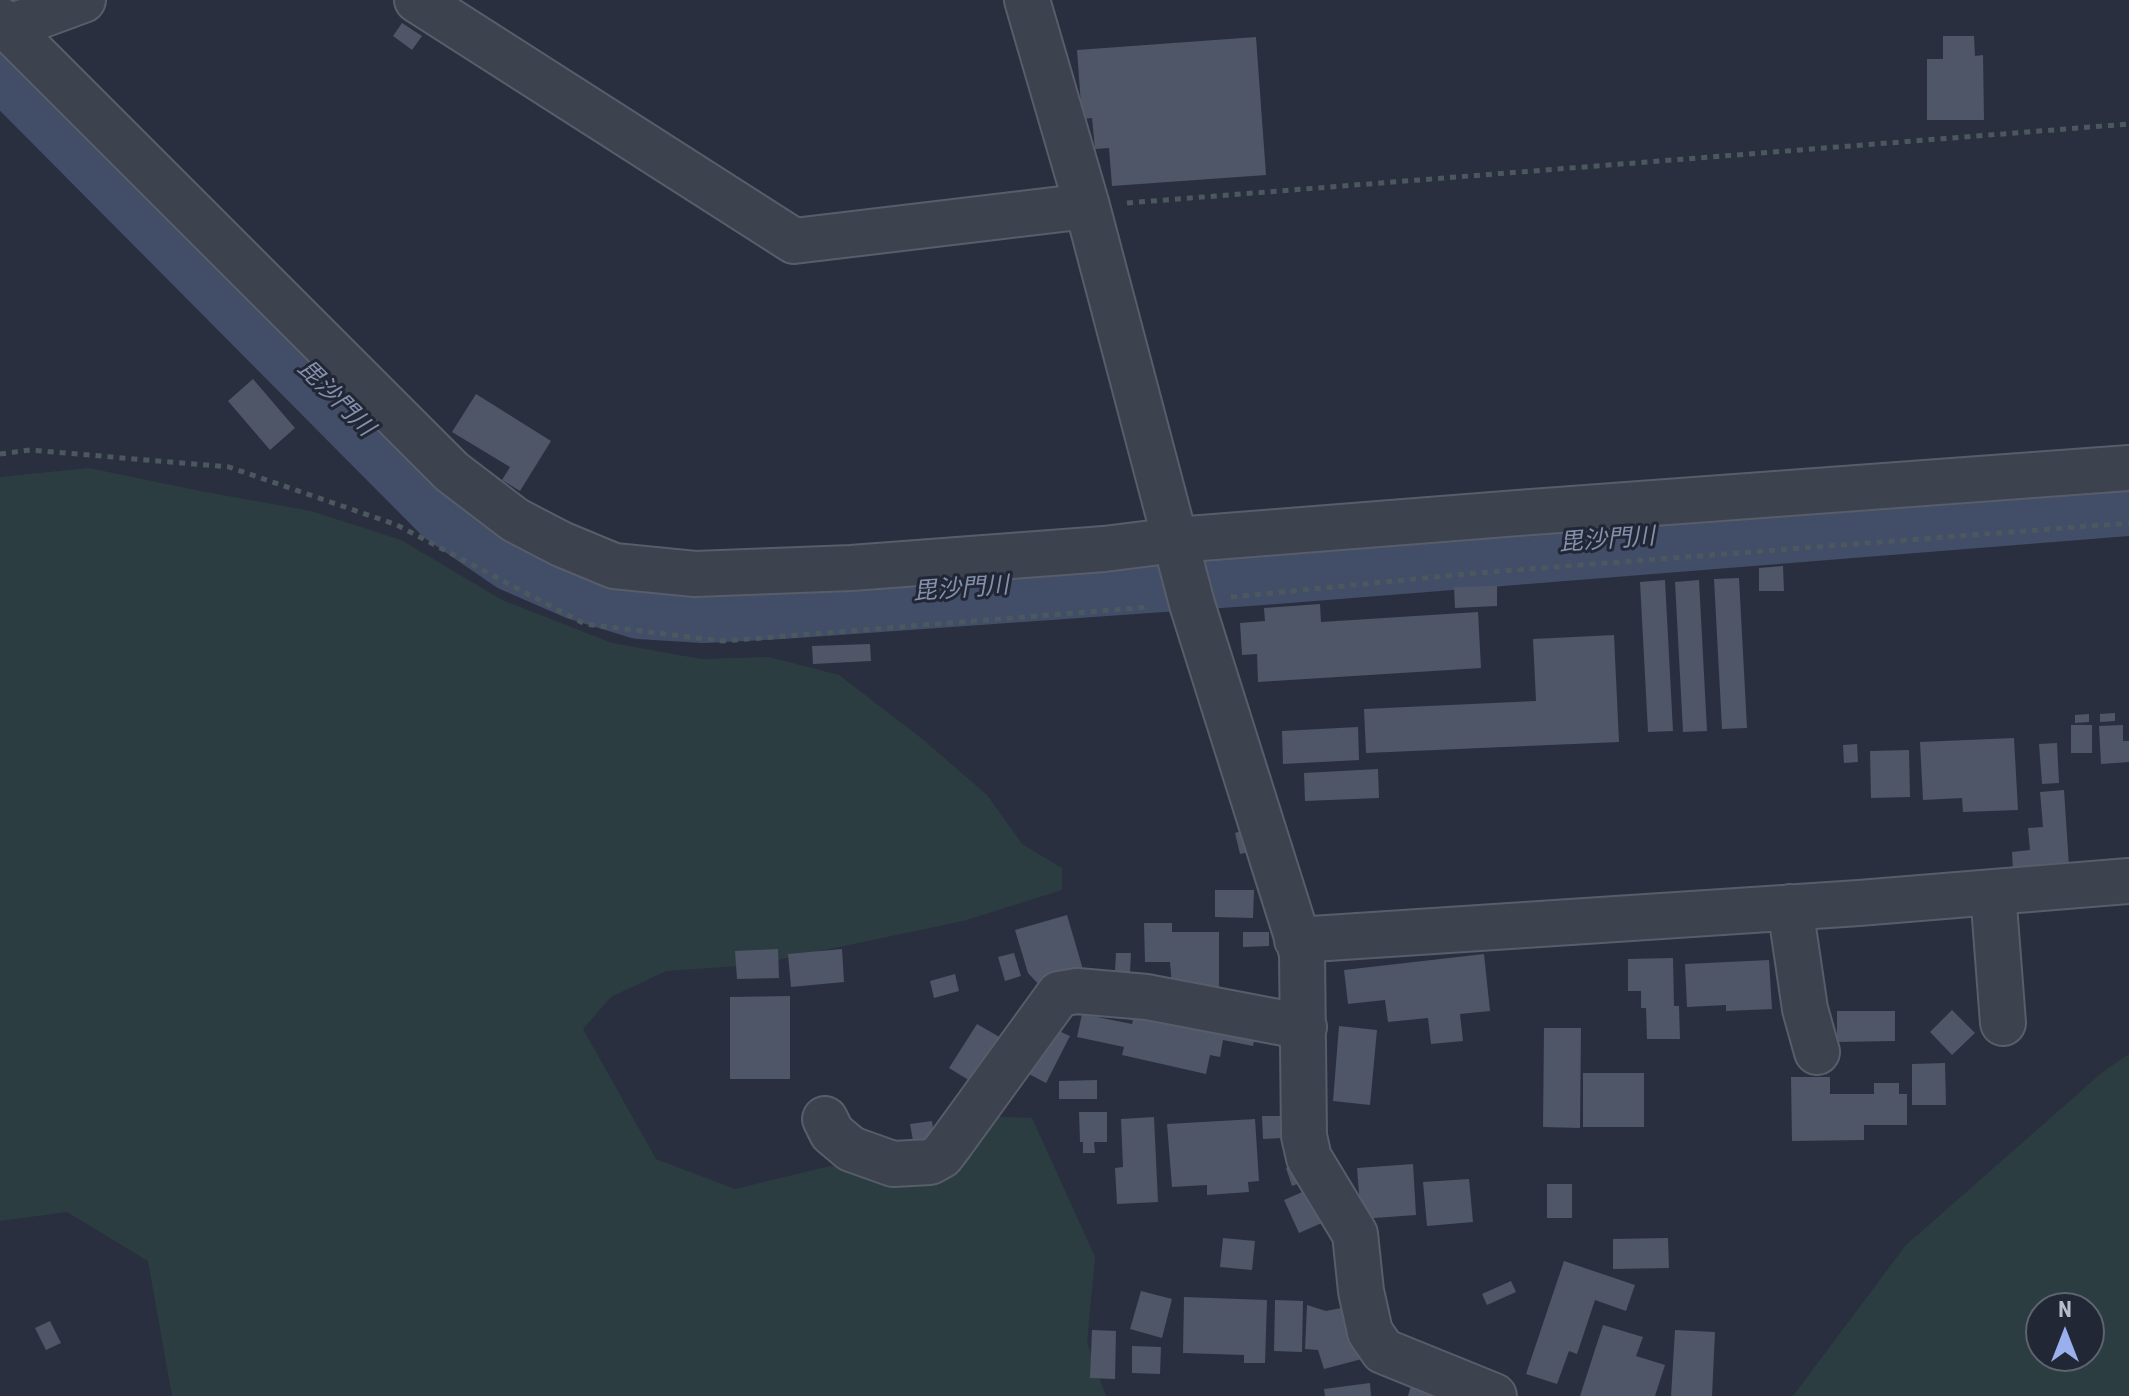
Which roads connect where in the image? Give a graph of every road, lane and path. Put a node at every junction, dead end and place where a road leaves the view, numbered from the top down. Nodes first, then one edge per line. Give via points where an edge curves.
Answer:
1 (83, 0) edge
2 (417, 0) edge
3 (1027, 0) edge
4 (4, 24) edge
5 (2129, 124) edge
6 (1087, 206) junction
7 (2129, 468) edge
8 (2129, 523) edge
9 (1176, 540) junction
10 (1192, 604) junction
11 (2129, 881) edge
12 (1993, 892) junction
13 (1790, 907) junction
14 (1297, 940) junction
15 (2003, 1023) dead end
16 (1304, 1027) junction
17 (1817, 1052) dead end
18 (825, 1119) dead end
19 (1494, 1396) edge

1 - 4 street
2 - 6 street via 794,241
3 - 6 street
4 - 9 street via 452,472 515,520 561,544 614,566 695,574 851,568
5 - 6 path
6 - 9 street
7 - 9 street
8 - 10 path via 1477,573
9 - 10 street
10 - 14 street
11 - 12 street
12 - 13 street
12 - 15 street
13 - 14 street
13 - 17 street
14 - 16 street
16 - 18 street via 1147,997 1059,994 951,1143 930,1162 893,1164 851,1149
16 - 19 street via 1304,1136 1309,1158 1355,1234 1370,1332 1383,1351

